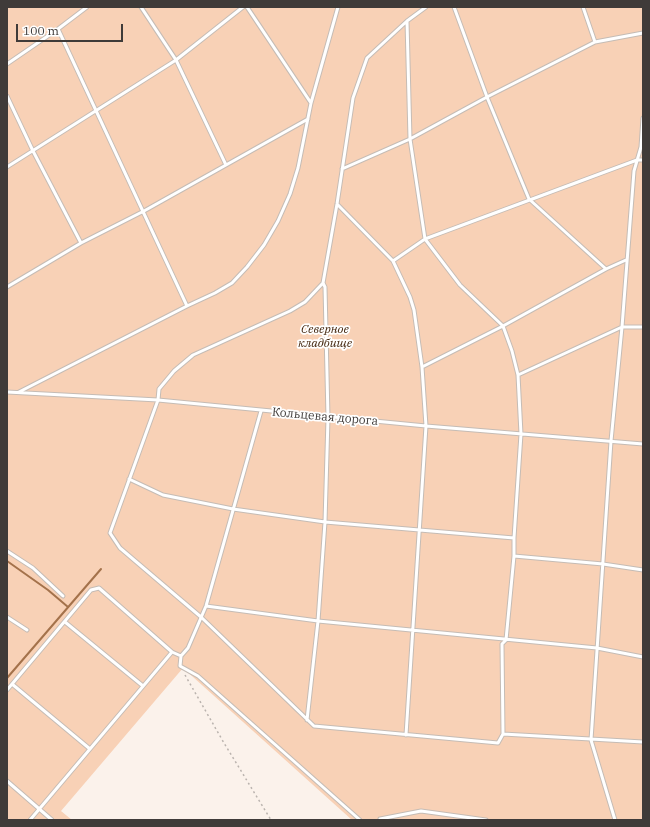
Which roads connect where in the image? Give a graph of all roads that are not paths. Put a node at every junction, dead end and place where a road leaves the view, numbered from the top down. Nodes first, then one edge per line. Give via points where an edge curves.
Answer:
1 (87, 7) edge
2 (141, 7) edge
3 (242, 7) edge
4 (247, 7) edge
5 (338, 7) edge
6 (426, 7) edge
7 (454, 7) edge
8 (583, 7) edge
9 (407, 21) junction
10 (58, 29) junction
11 (643, 33) edge
12 (595, 42) junction
13 (176, 60) junction
14 (7, 64) edge
15 (7, 96) edge
16 (487, 97) junction
17 (311, 103) junction
18 (97, 111) junction
19 (643, 118) edge
20 (308, 119) junction
21 (410, 139) junction
22 (33, 151) junction
23 (637, 160) junction
24 (643, 160) edge
25 (226, 165) junction
26 (7, 167) edge
27 (342, 169) junction
28 (530, 199) junction
29 (337, 204) junction
30 (144, 211) junction
31 (425, 239) junction
32 (81, 243) junction
33 (626, 260) junction
34 (393, 261) junction
35 (606, 269) junction
36 (323, 283) junction
37 (7, 287) edge
38 (188, 306) junction
39 (503, 326) junction
40 (622, 327) junction
41 (643, 327) edge
42 (422, 367) junction
43 (518, 375) junction
44 (7, 392) edge
45 (18, 393) junction
46 (158, 400) junction
47 (262, 411) junction
48 (328, 418) junction
49 (426, 426) junction
50 (521, 434) junction
51 (611, 441) junction
52 (643, 444) edge
53 (129, 479) junction
54 (233, 509) junction
55 (326, 522) junction
56 (419, 529) junction
57 (514, 538) junction
58 (7, 551) edge
59 (514, 556) junction
60 (603, 564) junction
61 (643, 570) edge
62 (63, 596) dead end
63 (206, 606) junction
64 (7, 617) edge
65 (201, 617) junction
66 (318, 621) junction
67 (65, 622) junction
68 (27, 630) dead end
69 (413, 630) junction
70 (506, 640) junction
71 (597, 648) junction
72 (172, 652) junction
73 (181, 656) junction
74 (643, 657) edge
75 (12, 684) junction
76 (143, 686) junction
77 (7, 690) edge
78 (307, 720) junction
79 (503, 734) junction
80 (406, 735) junction
81 (591, 740) junction
82 (643, 742) edge
83 (90, 749) junction
84 (7, 781) edge
85 (40, 809) junction
86 (30, 820) edge
87 (52, 820) edge
88 (360, 820) edge
89 (380, 820) edge
90 (486, 820) edge
91 (615, 820) edge

1 - 10 lane
2 - 13 lane
3 - 13 lane
4 - 17 lane
5 - 17 lane
6 - 9 lane
7 - 16 lane
8 - 12 lane
9 - 21 lane
9 - 27 lane via 367,58 353,98
10 - 14 lane
10 - 18 lane
11 - 12 lane
12 - 16 lane
13 - 18 lane
13 - 25 lane
15 - 22 lane
16 - 21 lane
16 - 28 lane
17 - 20 lane
18 - 22 lane
18 - 30 lane
19 - 23 lane via 641,147
20 - 25 lane
20 - 38 lane via 290,194 264,245 232,283
21 - 27 lane
21 - 31 lane
22 - 26 lane
22 - 32 lane
23 - 24 lane
23 - 28 lane
23 - 33 lane
25 - 30 lane
27 - 29 lane
28 - 31 lane
28 - 35 lane
29 - 34 lane
29 - 36 lane
30 - 32 lane
30 - 38 lane
31 - 34 lane
31 - 39 lane via 460,285
32 - 37 lane
33 - 35 lane
33 - 40 lane
34 - 42 lane via 414,310
35 - 39 lane
36 - 46 lane via 305,302 290,311 193,355 174,371 159,389
36 - 48 lane
38 - 45 lane
39 - 42 lane
39 - 43 lane
40 - 41 lane
40 - 43 lane
40 - 51 lane
42 - 49 lane
43 - 50 lane
44 - 45 lane, Кольцевая дорога
45 - 46 lane, Кольцевая дорога
46 - 47 lane, Кольцевая дорога
46 - 53 lane
47 - 48 lane, Кольцевая дорога
47 - 54 lane
48 - 49 lane, Кольцевая дорога
48 - 55 lane
49 - 50 lane, Кольцевая дорога
49 - 56 lane
50 - 51 lane, Кольцевая дорога
50 - 57 lane
51 - 52 lane, Кольцевая дорога
51 - 60 lane
53 - 54 lane via 163,495
53 - 65 lane via 110,533 120,548
54 - 55 lane
54 - 63 lane
55 - 56 lane
55 - 66 lane
56 - 57 lane
56 - 69 lane
57 - 59 lane
58 - 62 lane via 33,568
59 - 60 lane
59 - 70 lane
60 - 61 lane
60 - 71 lane
63 - 65 lane
63 - 66 lane
64 - 68 lane
65 - 73 lane via 188,648
65 - 78 lane
66 - 69 lane
66 - 78 lane
67 - 72 lane via 91,590 99,588
67 - 75 lane
67 - 76 lane
69 - 70 lane
69 - 80 lane
70 - 71 lane
70 - 79 lane via 502,644
71 - 74 lane
71 - 81 lane
72 - 73 lane
72 - 76 lane
73 - 88 lane via 180,666 198,676
75 - 77 lane
75 - 83 lane
76 - 83 lane
78 - 80 lane via 314,726
79 - 80 lane via 498,743
79 - 81 lane
81 - 82 lane
81 - 91 lane
83 - 85 lane
84 - 85 lane
85 - 86 lane
85 - 87 lane
89 - 90 lane via 421,811

